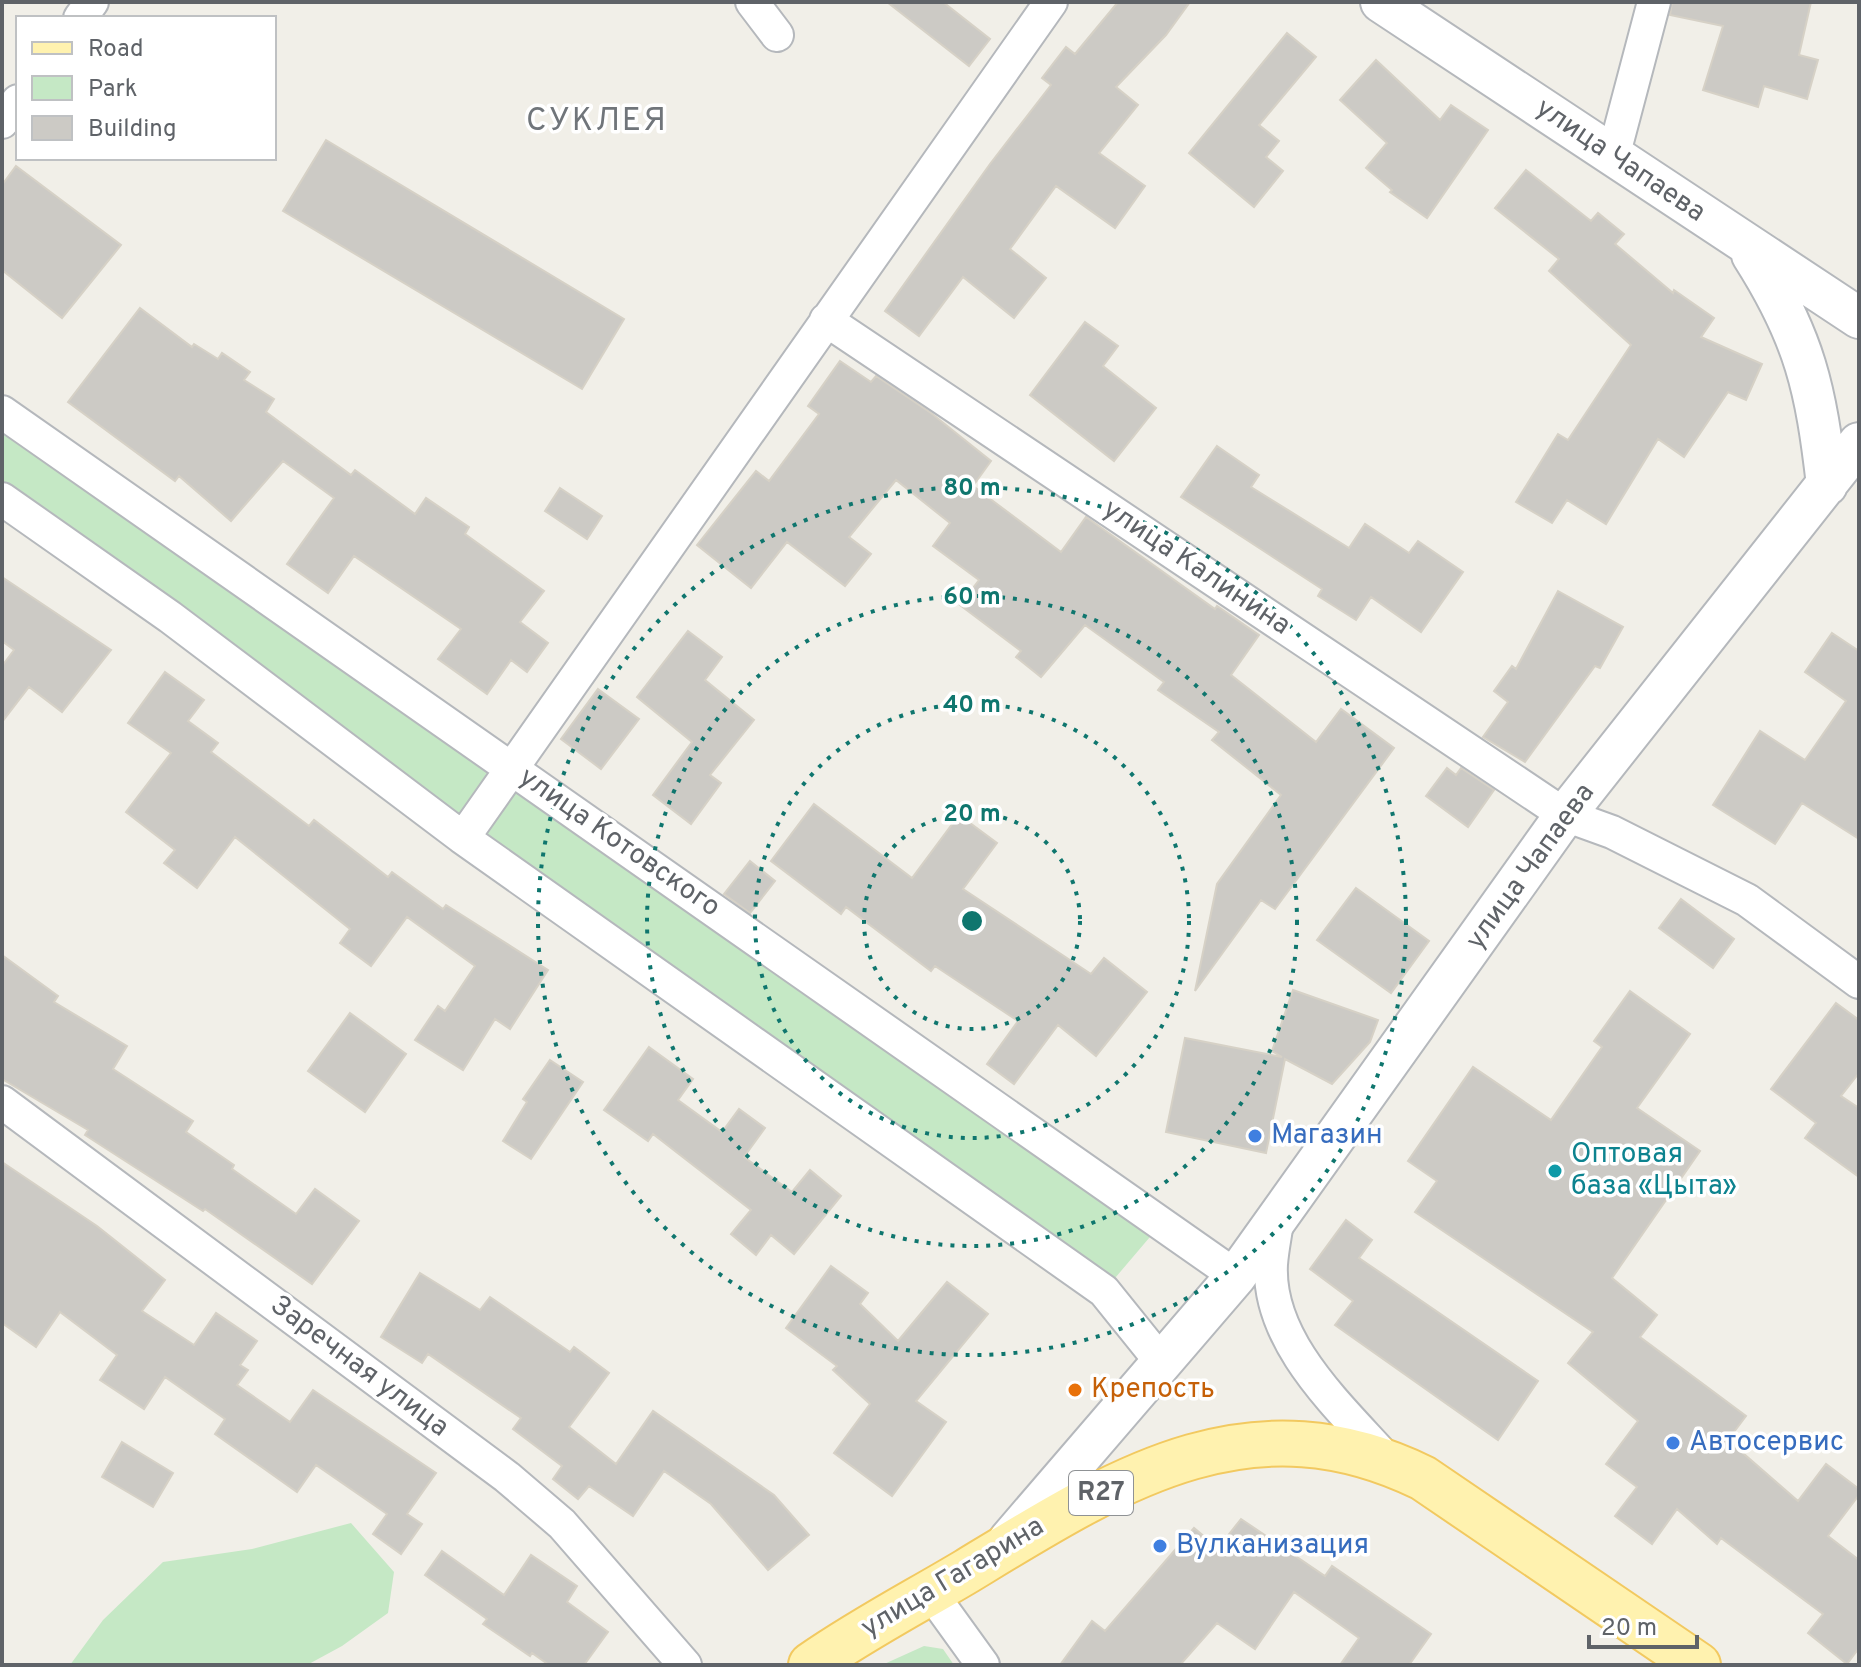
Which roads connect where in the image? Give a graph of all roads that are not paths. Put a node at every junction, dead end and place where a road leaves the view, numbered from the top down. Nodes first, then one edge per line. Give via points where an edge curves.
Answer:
1 (752, 2) edge
2 (1051, 2) edge
3 (1381, 2) edge
4 (1654, 2) edge
5 (777, 35) dead end
6 (16, 104) edge
7 (2, 122) edge
8 (1613, 157) junction
9 (1746, 245) junction
10 (1859, 318) edge
11 (826, 320) junction
12 (2, 412) edge
13 (1859, 443) edge
14 (1827, 485) junction
15 (2, 499) edge
16 (511, 767) junction
17 (1565, 815) junction
18 (463, 838) junction
19 (1859, 982) edge
20 (2, 1102) edge
21 (1277, 1222) junction
22 (1226, 1289) junction
23 (1162, 1363) junction
24 (1388, 1461) junction
25 (999, 1552) junction
26 (931, 1593) junction
27 (685, 1665) edge
28 (811, 1665) edge
29 (983, 1665) edge
30 (1698, 1665) edge

1 - 5 street
2 - 11 street
3 - 8 street, улица Чапаева
4 - 8 street
6 - 7 street
8 - 9 street, улица Чапаева
9 - 10 street, улица Чапаева
9 - 14 street via 1782,301 1812,377
11 - 16 street
11 - 17 street, улица Калинина
12 - 16 street, улица Котовского
13 - 14 street, улица Чапаева
14 - 17 street, улица Чапаева
15 - 18 street via 170,617
16 - 18 street
16 - 22 street, улица Котовского
17 - 19 street, улица Калинина via 1612,832 1747,900
17 - 21 street, улица Чапаева
18 - 23 street via 1104,1291
20 - 27 street, Заречная улица via 507,1477 562,1524
21 - 22 street, улица Чапаева
21 - 24 street via 1271,1266 1282,1323 1299,1355
22 - 23 street, улица Чапаева
23 - 25 street, улица Чапаева
24 - 25 main road, улица Гагарина / R27 via 1303,1446 1244,1444 1204,1452 1069,1508
24 - 30 main road, улица Гагарина / R27 via 1423,1478
25 - 26 main road, улица Гагарина / R27
26 - 28 main road, улица Гагарина / R27
26 - 29 street

